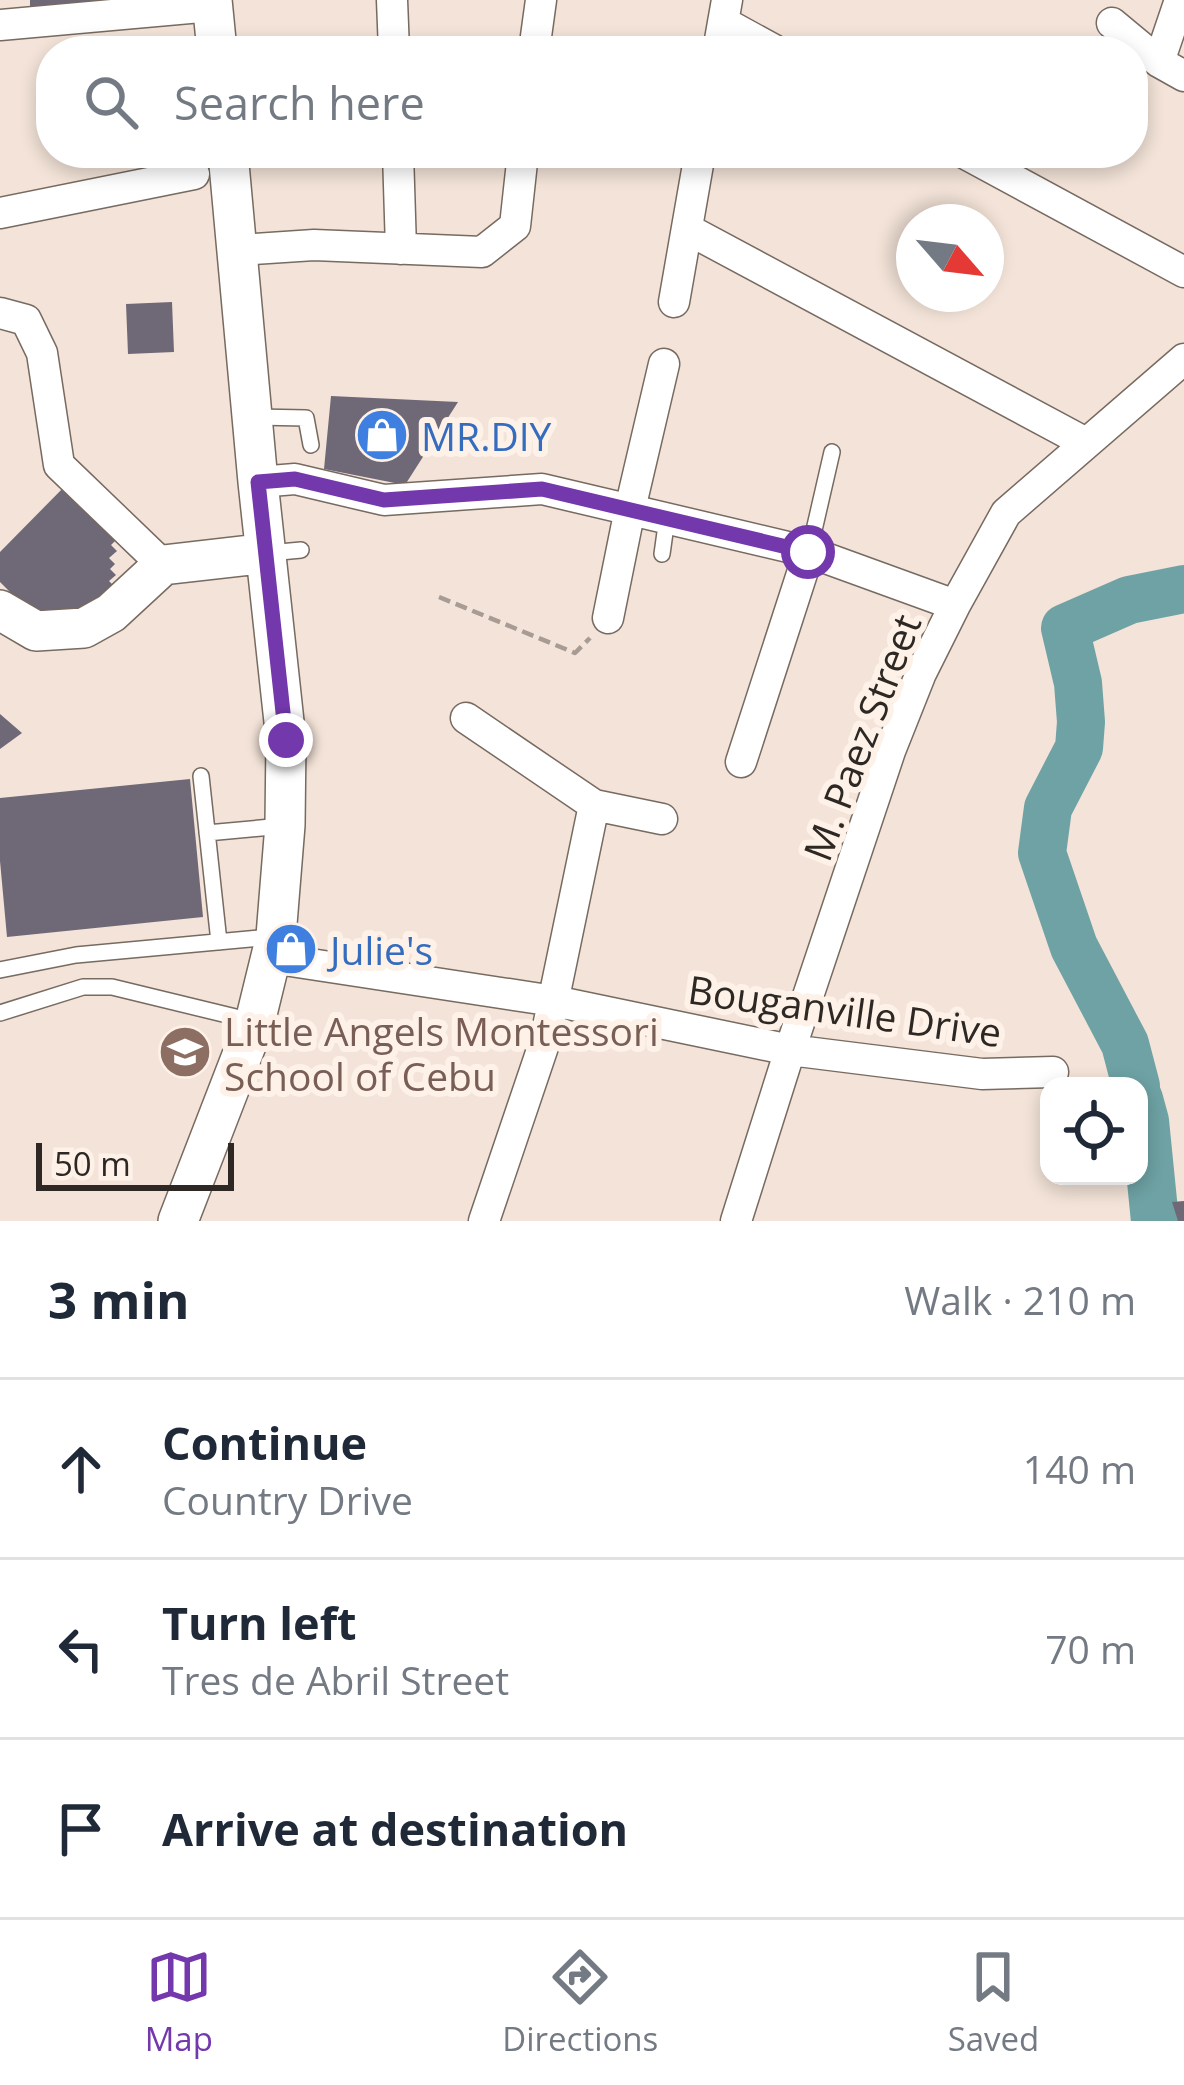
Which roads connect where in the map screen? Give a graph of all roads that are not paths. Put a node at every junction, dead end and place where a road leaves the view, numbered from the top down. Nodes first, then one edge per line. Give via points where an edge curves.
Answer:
1 (392, 0) edge
2 (541, 0) edge
3 (1180, 0) edge
4 (212, 3) edge
5 (1112, 23) dead end
6 (0, 26) edge
7 (215, 36) edge
8 (393, 36) edge
9 (536, 36) edge
10 (1129, 36) edge
11 (1148, 51) edge
12 (1172, 69) edge
13 (208, 168) edge
14 (218, 168) edge
15 (398, 168) edge
16 (521, 168) edge
17 (697, 168) edge
18 (992, 168) edge
19 (0, 213) edge
20 (687, 229) junction
21 (401, 249) junction
22 (239, 250) junction
23 (1184, 272) edge
24 (674, 302) dead end
25 (0, 313) edge
26 (1184, 359) edge
27 (664, 364) dead end
28 (253, 417) junction
29 (1086, 443) junction
30 (311, 445) dead end
31 (832, 452) dead end
32 (258, 482) junction
33 (630, 509) junction
34 (667, 518) junction
35 (284, 552) junction
36 (808, 552) junction
37 (662, 554) dead end
38 (163, 565) junction
39 (955, 604) junction
40 (0, 610) edge
41 (608, 619) road end
42 (466, 718) dead end
43 (741, 762) dead end
44 (201, 776) dead end
45 (594, 806) junction
46 (662, 819) dead end
47 (285, 825) junction
48 (207, 833) junction
49 (219, 942) junction
50 (273, 947) junction
51 (0, 970) edge
52 (554, 1001) junction
53 (0, 1013) edge
54 (255, 1022) junction
55 (790, 1050) junction
56 (1054, 1072) dead end
57 (178, 1221) edge
58 (484, 1221) edge
59 (736, 1221) edge

1 - 8 street
2 - 9 street
3 - 12 street
4 - 6 street
4 - 7 street
5 - 10 street
11 - 12 street
13 - 19 street
14 - 22 street
15 - 21 street
16 - 21 street via 515,226 482,252
17 - 20 street
18 - 23 street
20 - 24 street
20 - 29 street
21 - 22 street
22 - 28 street
25 - 38 street via 26,320 42,353 59,465
26 - 29 street, M. Paez Street
27 - 33 street
28 - 30 lane via 305,418
28 - 32 street
29 - 39 street, M. Paez Street via 1006,513
31 - 36 lane
32 - 33 street via 295,479 384,500 542,489
32 - 35 street
33 - 34 street
33 - 41 street
34 - 36 street
34 - 37 lane
35 - 38 street
35 - 47 street
36 - 39 street
36 - 43 street
38 - 40 street via 84,628 36,631
39 - 55 street, M. Paez Street via 890,751
42 - 45 street
44 - 48 lane
45 - 46 street
45 - 52 street
47 - 48 lane
47 - 50 street
48 - 49 lane
49 - 50 lane
49 - 51 lane
50 - 52 street, Bouganville Drive
50 - 54 street
52 - 55 street, Bouganville Drive
52 - 58 street
53 - 54 lane via 83,987 112,988
54 - 57 street
55 - 56 street, Bouganville Drive via 982,1074
55 - 59 street, M. Paez Street

